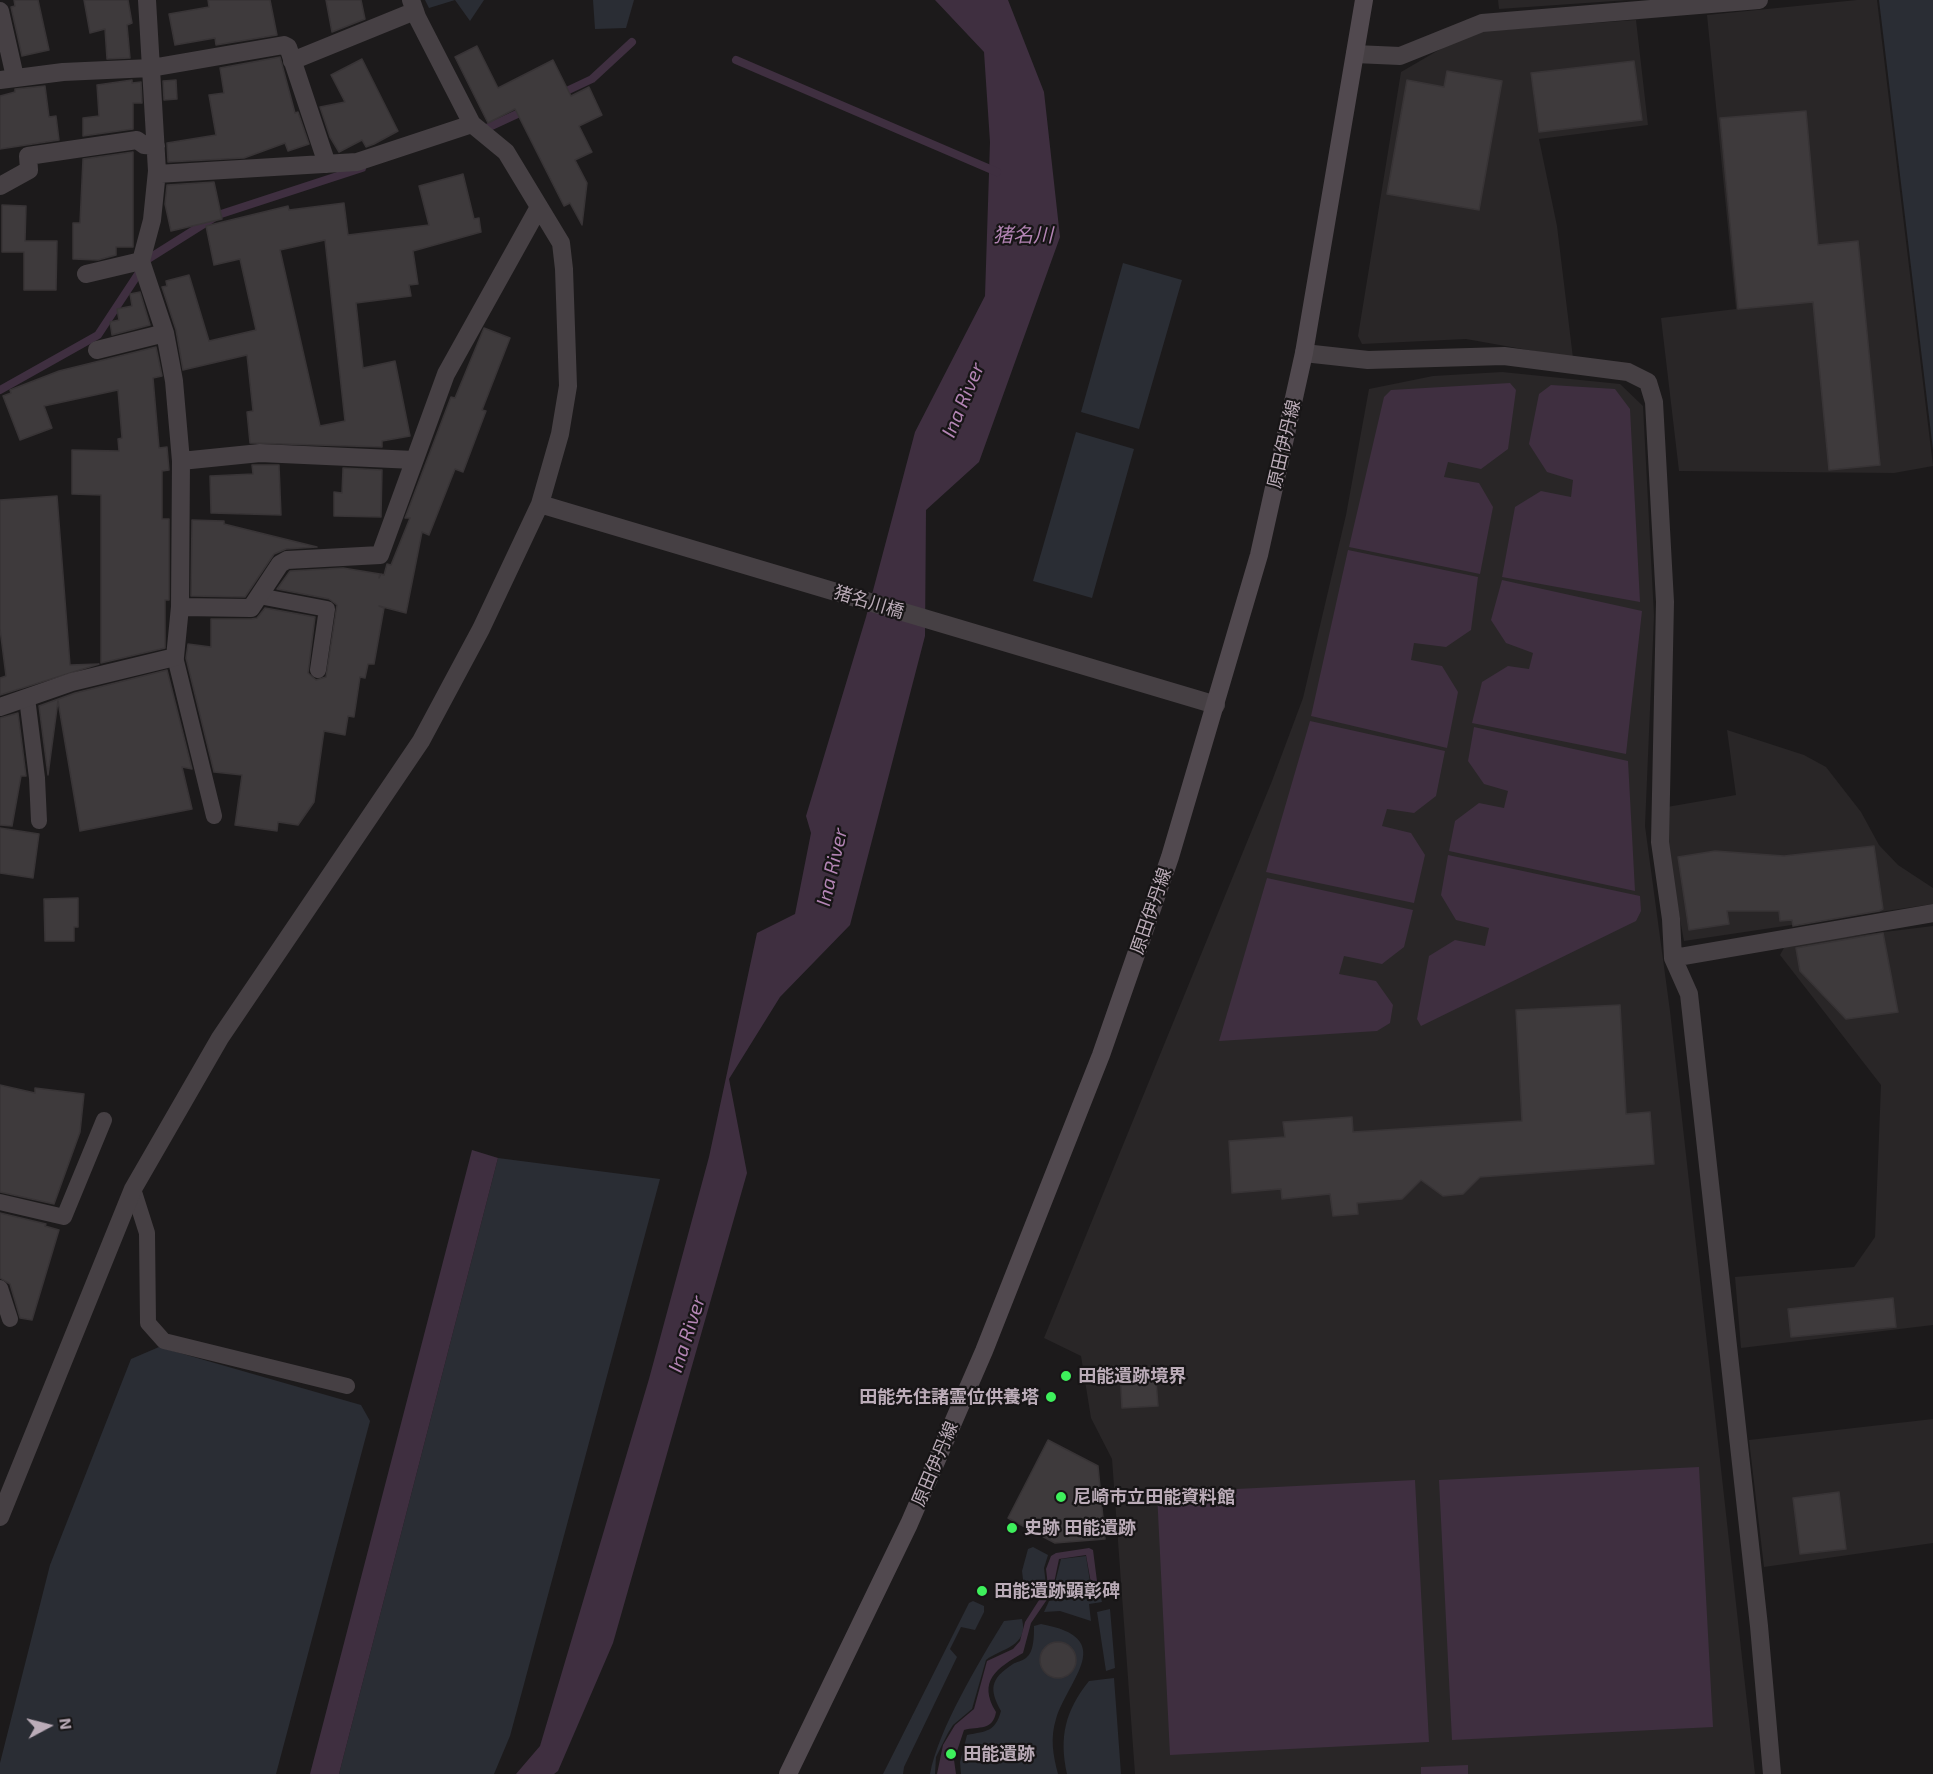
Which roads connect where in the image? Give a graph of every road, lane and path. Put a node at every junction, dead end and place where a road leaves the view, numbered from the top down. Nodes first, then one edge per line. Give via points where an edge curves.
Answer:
1 (147, 0) edge
2 (1364, 0) edge
3 (1759, 0) edge
4 (413, 5) edge
5 (0, 11) edge
6 (1355, 54) junction
7 (292, 60) junction
8 (151, 68) junction
9 (7, 79) edge
10 (472, 124) junction
11 (156, 146) junction
12 (327, 164) junction
13 (157, 174) junction
14 (0, 186) edge
15 (539, 207) junction
16 (141, 261) junction
17 (86, 274) dead end
18 (165, 333) junction
19 (97, 350) dead end
20 (1305, 353) junction
21 (414, 460) junction
22 (181, 461) junction
23 (540, 504) junction
24 (259, 596) junction
25 (180, 607) junction
26 (176, 657) junction
27 (318, 670) dead end
28 (27, 698) junction
29 (1216, 705) junction
30 (0, 707) edge
31 (214, 816) dead end
32 (39, 821) dead end
33 (1933, 913) edge
34 (1673, 958) junction
35 (104, 1120) dead end
36 (134, 1190) junction
37 (0, 1202) edge
38 (0, 1288) edge
39 (10, 1319) dead end
40 (347, 1386) dead end
41 (0, 1517) edge
42 (788, 1774) edge
43 (1772, 1774) edge

1 - 8 street
2 - 6 street, 原田伊丹線
3 - 6 street via 1482,22 1400,56
4 - 7 street
4 - 10 street
5 - 9 street
6 - 20 street, 原田伊丹線
7 - 8 street via 284,45
7 - 12 street
8 - 9 street
8 - 11 street
10 - 12 street via 357,162
10 - 15 street via 506,152
11 - 13 street
11 - 14 street via 137,140 28,156 29,170
12 - 13 street
13 - 16 street via 152,220
15 - 21 street via 446,374
15 - 23 street via 561,243 568,387 560,434
16 - 17 street
16 - 18 street
18 - 19 street
18 - 22 street
20 - 29 street, 原田伊丹線 via 1259,555
20 - 34 street via 1368,360 1504,356 1628,372 1648,382 1654,402 1665,602 1660,842
21 - 22 street via 260,453
21 - 24 street via 380,555 287,560 280,564
22 - 25 street
23 - 29 street, 猪名川橋
23 - 36 street via 481,629 421,741 220,1038
24 - 25 street via 251,609
24 - 27 lane via 327,609
25 - 26 street
26 - 28 street via 72,682
26 - 31 lane
28 - 30 street
28 - 32 lane
29 - 42 street, 原田伊丹線 via 1170,857 1101,1055 984,1351 909,1524
33 - 34 street
34 - 43 street via 1689,994
35 - 37 lane via 64,1217
36 - 40 lane via 147,1233 148,1323 164,1341
36 - 41 street
38 - 39 lane

